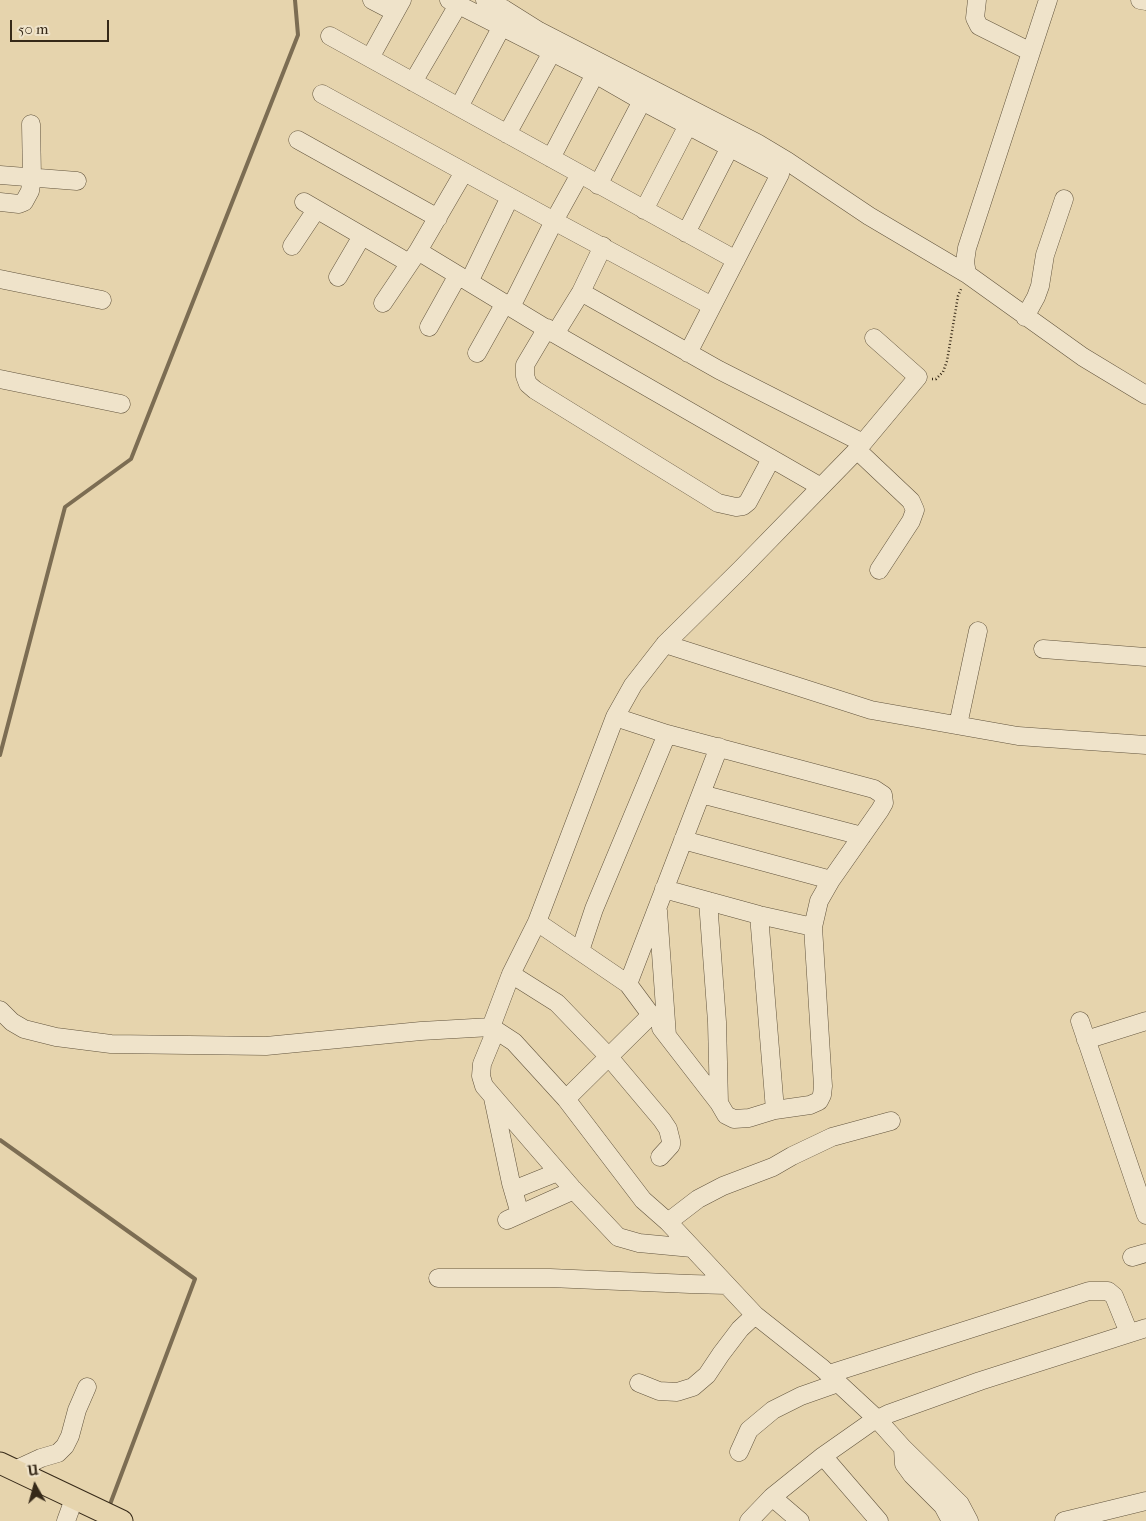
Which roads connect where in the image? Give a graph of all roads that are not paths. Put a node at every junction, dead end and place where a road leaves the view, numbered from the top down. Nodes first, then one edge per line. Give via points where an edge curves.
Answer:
1 (372, 0) edge
2 (484, 0) edge
3 (977, 0) edge
4 (1048, 0) edge
5 (1140, 0) edge
6 (1146, 1) edge
7 (454, 2) edge
8 (398, 6) edge
9 (502, 28) junction
10 (330, 36) dead end
11 (552, 52) junction
12 (1031, 52) junction
13 (370, 58) junction
14 (595, 74) junction
15 (413, 82) junction
16 (322, 94) dead end
17 (642, 101) junction
18 (459, 108) junction
19 (31, 124) dead end
20 (688, 124) junction
21 (507, 134) junction
22 (298, 140) dead end
23 (730, 147) junction
24 (551, 158) junction
25 (464, 172) junction
26 (580, 174) junction
27 (0, 175) edge
28 (32, 177) junction
29 (77, 180) dead end
30 (598, 185) junction
31 (510, 197) junction
32 (1064, 199) dead end
33 (0, 202) edge
34 (644, 210) junction
35 (438, 218) junction
36 (554, 221) junction
37 (686, 233) junction
38 (362, 236) junction
39 (292, 246) dead end
40 (603, 246) junction
41 (413, 257) junction
42 (736, 260) junction
43 (967, 274) junction
44 (338, 277) dead end
45 (463, 278) junction
46 (0, 279) edge
47 (581, 292) junction
48 (102, 300) dead end
49 (383, 303) dead end
50 (508, 305) junction
51 (712, 306) junction
52 (1024, 317) junction
53 (429, 327) dead end
54 (551, 331) junction
55 (874, 338) dead end
56 (688, 352) junction
57 (477, 353) dead end
58 (0, 379) edge
59 (1146, 395) edge
60 (121, 404) dead end
61 (860, 447) junction
62 (772, 459) junction
63 (821, 487) junction
64 (879, 570) dead end
65 (978, 631) dead end
66 (665, 644) junction
67 (1043, 649) dead end
68 (1146, 657) edge
69 (615, 717) junction
70 (958, 725) junction
71 (667, 734) junction
72 (1146, 745) edge
73 (719, 747) junction
74 (701, 794) junction
75 (862, 836) junction
76 (683, 840) junction
77 (830, 880) junction
78 (664, 889) junction
79 (708, 901) junction
80 (657, 907) junction
81 (759, 915) junction
82 (537, 922) junction
83 (813, 927) junction
84 (580, 951) junction
85 (511, 974) junction
86 (628, 984) junction
87 (0, 1010) edge
88 (651, 1015) junction
89 (1080, 1021) dead end
90 (1145, 1025) edge
91 (493, 1028) junction
92 (667, 1036) junction
93 (1086, 1040) junction
94 (609, 1057) junction
95 (492, 1095) junction
96 (566, 1099) junction
97 (719, 1103) junction
98 (775, 1110) junction
99 (891, 1121) dead end
100 (660, 1157) dead end
101 (558, 1172) junction
102 (513, 1190) junction
103 (574, 1190) junction
104 (1146, 1215) edge
105 (668, 1222) junction
106 (692, 1248) junction
107 (438, 1278) dead end
108 (727, 1284) junction
109 (755, 1315) junction
110 (1138, 1330) edge
111 (834, 1379) junction
112 (640, 1383) dead end
113 (87, 1387) dead end
114 (877, 1420) junction
115 (903, 1448) junction
116 (739, 1452) dead end
117 (823, 1456) junction
118 (8, 1466) edge
119 (772, 1497) junction
120 (77, 1500) junction
121 (1146, 1501) edge
122 (66, 1521) edge
123 (122, 1521) edge
124 (749, 1521) edge
125 (800, 1521) edge
126 (879, 1521) edge
127 (951, 1521) edge
128 (969, 1521) edge
129 (1064, 1521) edge

1 - 8 street
2 - 43 street via 756,143
3 - 12 street via 975,18 979,26
4 - 12 street
5 - 6 street
7 - 9 street
7 - 15 street
8 - 13 street
9 - 11 street
9 - 18 street
10 - 13 street
11 - 14 street
11 - 21 street
12 - 43 street via 967,248
13 - 15 street
14 - 17 street
14 - 24 street
15 - 18 street
16 - 25 street
17 - 20 street
17 - 30 street
18 - 21 street
19 - 28 street
20 - 23 street
20 - 34 street
21 - 24 street
22 - 35 street
23 - 37 street
23 - 42 street via 780,174
24 - 26 street
25 - 31 street
25 - 35 street
26 - 30 street
26 - 36 street
27 - 28 street
28 - 29 street
28 - 33 street via 24,202
30 - 34 street
31 - 36 street
31 - 45 street
32 - 52 street via 1044,255 1038,291
34 - 37 street
35 - 41 street
36 - 40 street
36 - 50 street
37 - 42 street
38 - 39 street via 310,206
38 - 41 street
38 - 44 street
40 - 47 street
40 - 51 street
41 - 45 street
41 - 49 street
42 - 51 street
43 - 52 street
45 - 50 street
45 - 53 street
46 - 48 street
47 - 54 street
47 - 56 street
50 - 54 street
50 - 57 street
51 - 56 street
52 - 59 street
54 - 62 street
54 - 62 street via 525,365 528,384 718,503 736,507 748,502
55 - 61 street via 918,376
56 - 61 street
58 - 60 street
61 - 63 street
61 - 64 street via 911,501 914,510 911,521
62 - 63 street
63 - 66 street
65 - 70 street
66 - 69 street via 632,685
66 - 70 street via 871,710
67 - 68 street
69 - 71 street
69 - 82 street
70 - 72 street via 1018,736
71 - 73 street
71 - 84 street via 594,909
73 - 74 street
73 - 75 street via 874,789 883,795 884,803
74 - 75 street
74 - 76 street
75 - 77 street
76 - 77 street
76 - 78 street
77 - 83 street via 819,900
78 - 79 street
78 - 80 street
79 - 81 street
79 - 97 street
80 - 86 street
80 - 92 street
81 - 83 street
81 - 98 street
82 - 84 street
82 - 85 street
83 - 98 street via 822,1095 819,1101 810,1105
84 - 86 street
85 - 91 street
85 - 94 street via 557,1003
86 - 88 street
87 - 91 street via 24,1029 111,1044 266,1046 421,1031
88 - 92 street
88 - 94 street
89 - 93 street
90 - 93 street
91 - 95 street via 481,1076
91 - 96 street via 514,1042
92 - 97 street
93 - 104 street
94 - 96 street
94 - 100 street via 668,1129 671,1145
95 - 101 street
95 - 102 street
96 - 105 street via 643,1200
97 - 98 street via 726,1115 734,1119
99 - 105 street via 832,1137 773,1167 723,1186 698,1199
101 - 102 street
101 - 103 street
102 - 103 street via 514,1217
103 - 106 street via 618,1237 639,1243
105 - 106 street
106 - 108 street
107 - 108 street
108 - 109 street
109 - 111 street
109 - 112 street via 720,1354 707,1375 693,1387 677,1392 659,1391
110 - 111 street via 1108,1291 1089,1291
110 - 114 street via 980,1381
111 - 114 street
111 - 116 street via 773,1410 749,1430
113 - 118 street via 65,1446 58,1453
114 - 115 street
114 - 117 street
115 - 127 street via 904,1464 943,1506
115 - 128 street via 960,1504
117 - 119 street
117 - 126 street
118 - 120 main road
119 - 124 street
119 - 125 street
120 - 122 street
120 - 123 main road
121 - 129 street

